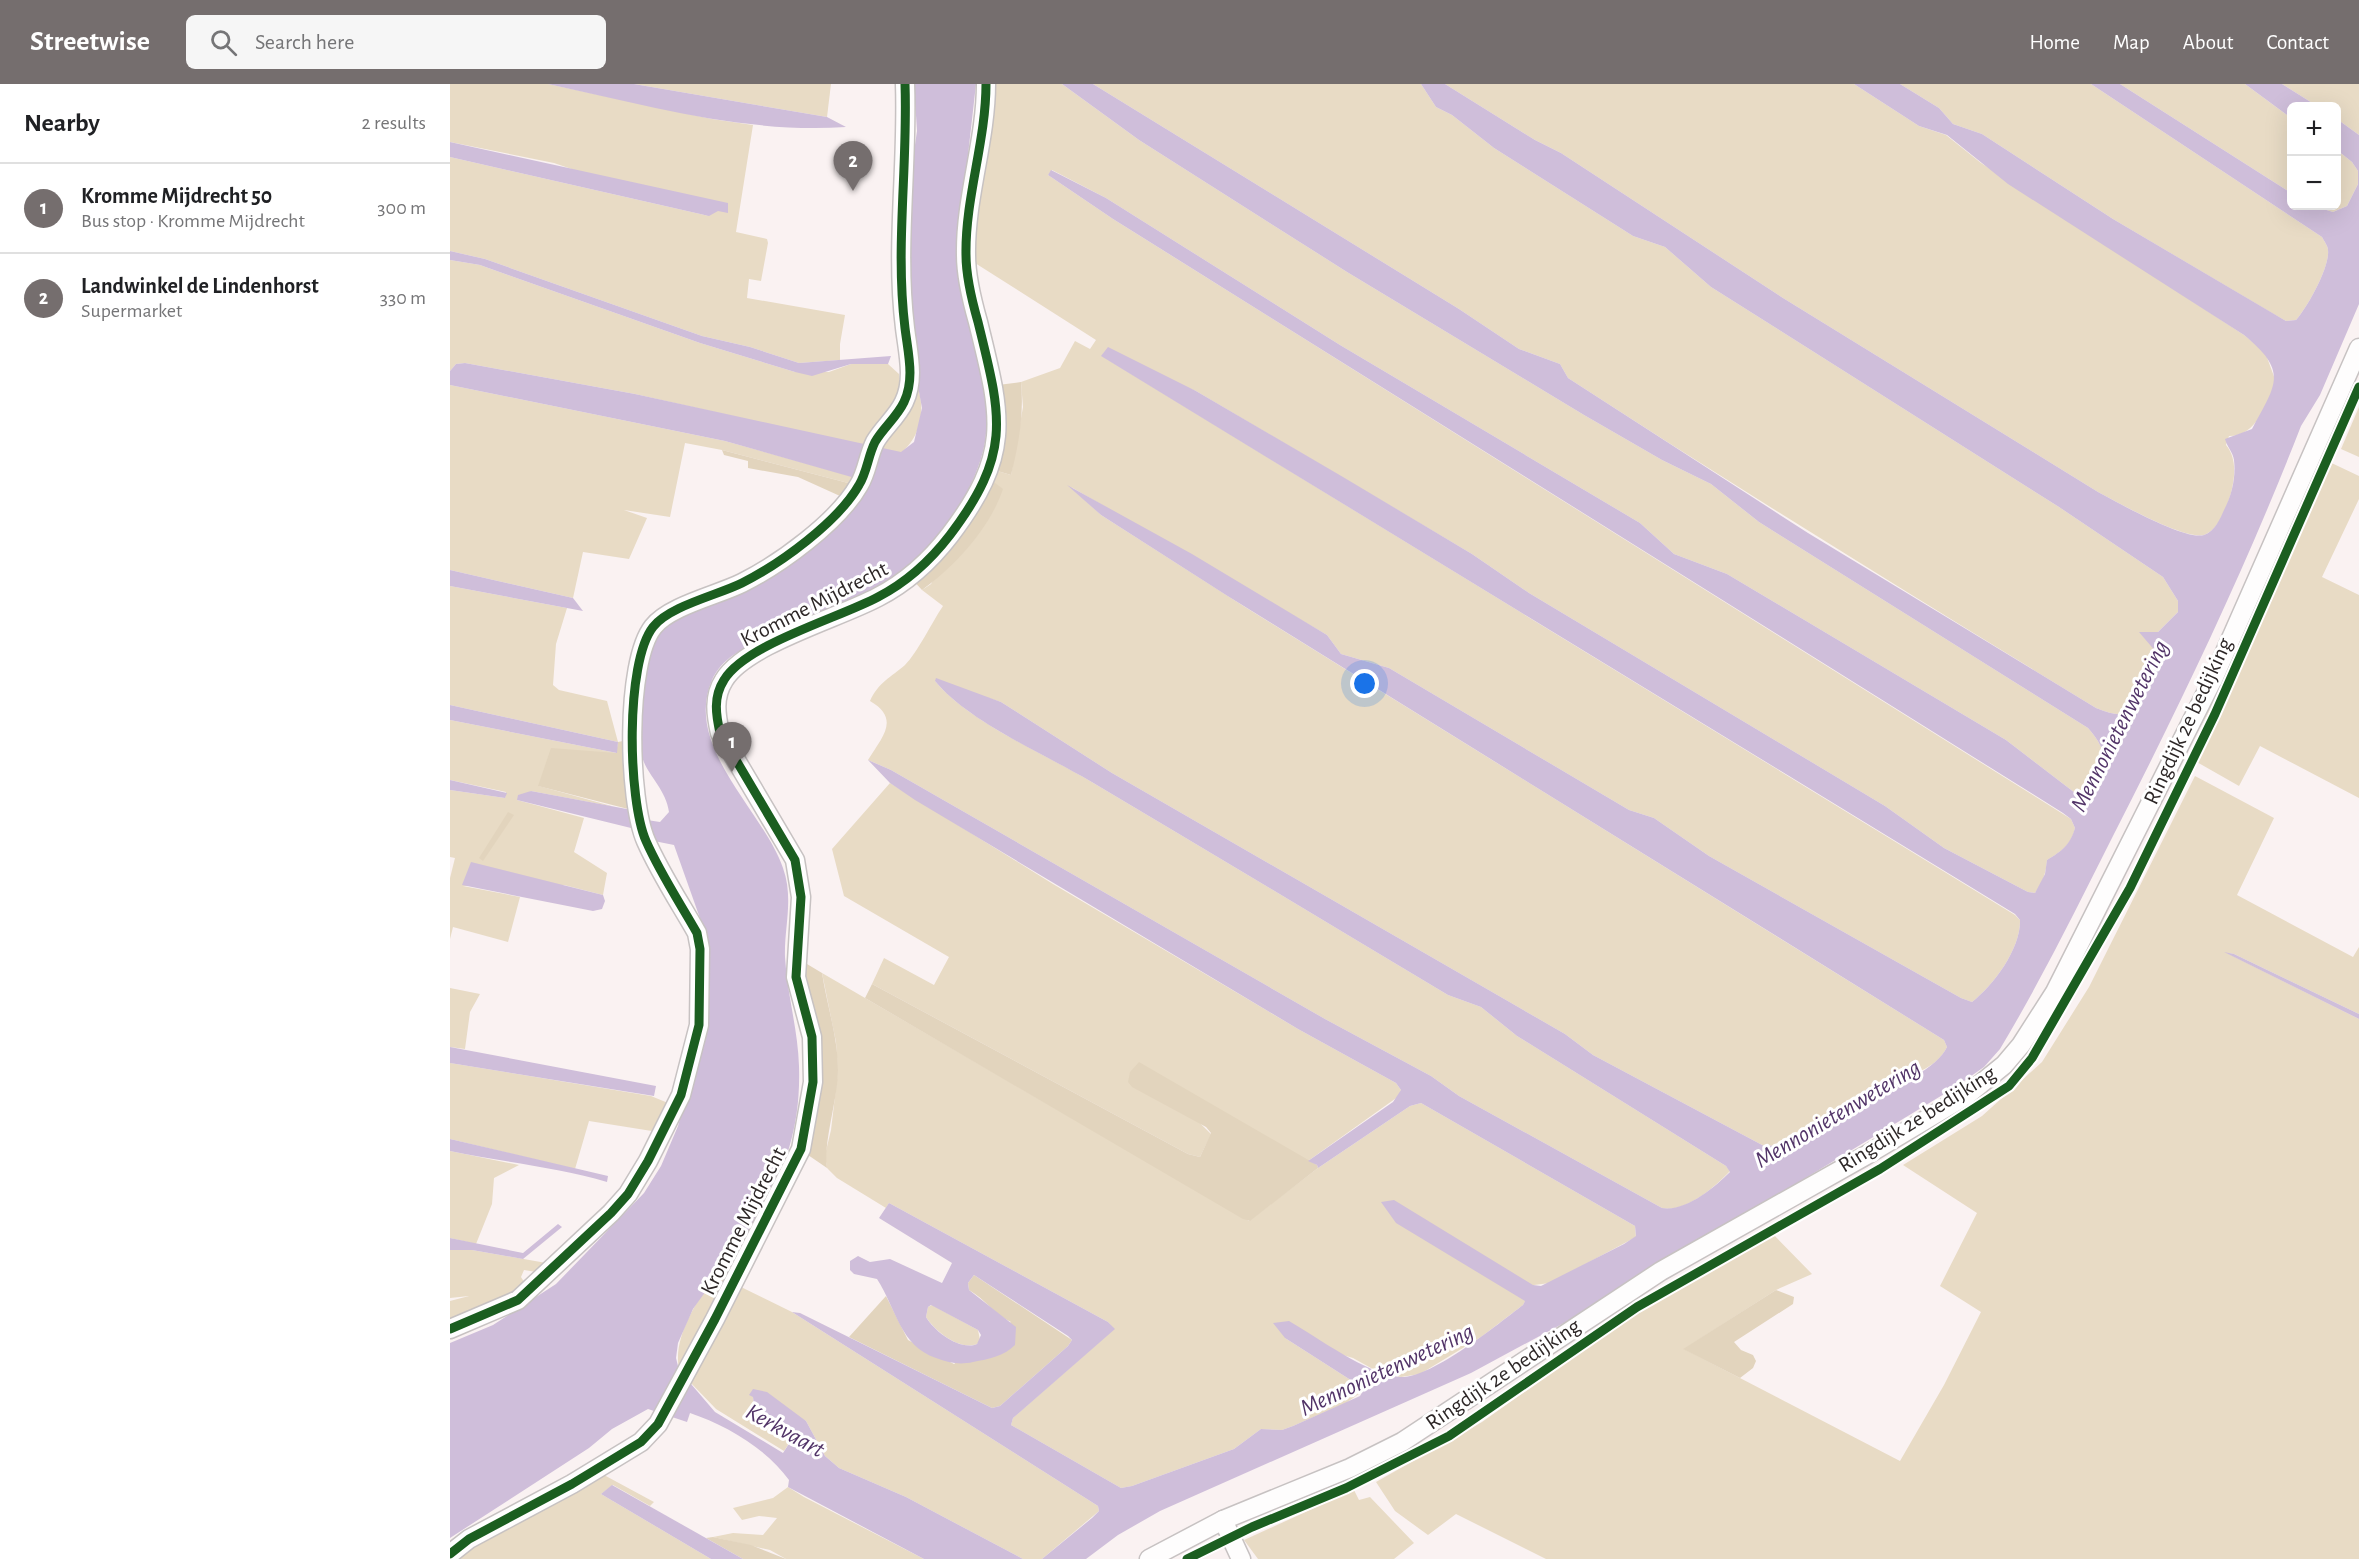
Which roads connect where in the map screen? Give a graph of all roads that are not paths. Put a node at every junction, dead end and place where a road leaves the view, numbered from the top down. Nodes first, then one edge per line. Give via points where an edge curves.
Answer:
1 (905, 84) edge
2 (986, 84) edge
3 (2359, 348) edge
4 (450, 1329) edge
5 (1223, 1520) junction
6 (450, 1554) edge
7 (1149, 1559) edge
8 (1241, 1559) edge

1 - 4 street via 900,288 911,381 904,403 875,443 861,482 849,501 798,548 768,569 679,609 654,625 641,649 635,678 633,728 636,810 646,840 699,939 699,1025 681,1095 648,1161 611,1213 518,1300
2 - 6 street, Kromme Mijdrecht via 966,257 998,404 998,441 989,469 950,535 916,573 870,601 766,646 737,665 717,696 720,733 795,860 800,878 796,977 812,1037 813,1082 801,1149 658,1424 641,1442 469,1539
3 - 5 street, Ringdijk 2e bedijking via 2214,676 2055,992 2004,1065 1937,1114 1661,1271 1402,1442 1350,1468
5 - 7 street, Ringdijk 2e bedijking
5 - 8 street

